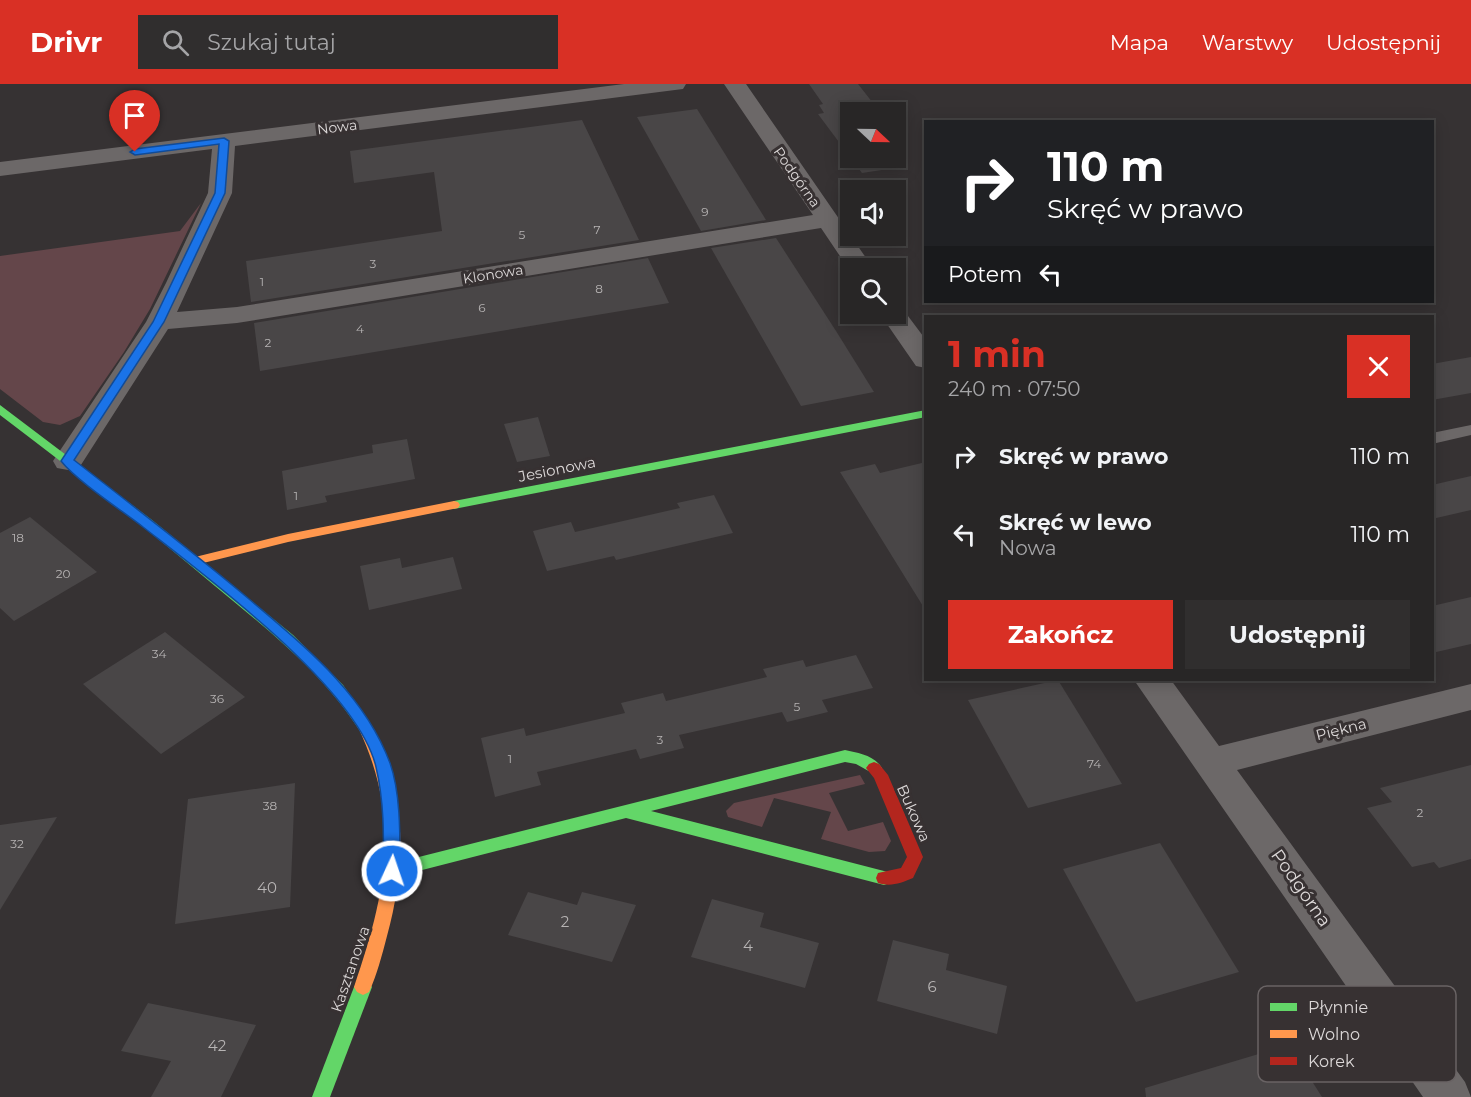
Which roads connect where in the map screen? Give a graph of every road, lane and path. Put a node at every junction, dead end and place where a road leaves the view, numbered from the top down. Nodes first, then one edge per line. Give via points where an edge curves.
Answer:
1 (675, 84) edge
2 (735, 84) edge
3 (224, 141) junction
4 (0, 169) edge
5 (827, 220) junction
6 (854, 258) edge
7 (159, 322) junction
8 (900, 324) edge
9 (924, 357) edge
10 (0, 409) edge
11 (924, 413) edge
12 (1471, 430) edge
13 (1434, 439) edge
14 (68, 461) junction
15 (195, 561) junction
16 (1153, 681) edge
17 (1471, 697) edge
18 (1210, 762) junction
19 (625, 811) junction
20 (392, 871) junction
21 (1370, 986) edge
22 (1438, 1082) edge
23 (321, 1097) edge
24 (1449, 1097) edge

1 - 3 street, Nowa
2 - 5 street, Podgórna
3 - 4 street, Nowa
3 - 7 street via 223,178 215,209
5 - 6 street, Podgórna
5 - 7 street, Klonowa via 249,314
7 - 14 street
8 - 9 street
10 - 14 street, Kasztanowa
11 - 15 street, Jesionowa via 288,538
12 - 13 lane
14 - 15 street, Kasztanowa
15 - 20 street, Kasztanowa via 311,660 356,711 383,765 392,825
16 - 18 street, Podgórna
17 - 18 street, Piękna
18 - 21 street, Podgórna
19 - 19 street, Bukowa via 827,760 858,758 871,764 880,775 915,857 912,870 903,877 890,879
19 - 20 street, Bukowa
20 - 23 street, Kasztanowa via 383,923
22 - 24 street, Podgórna

